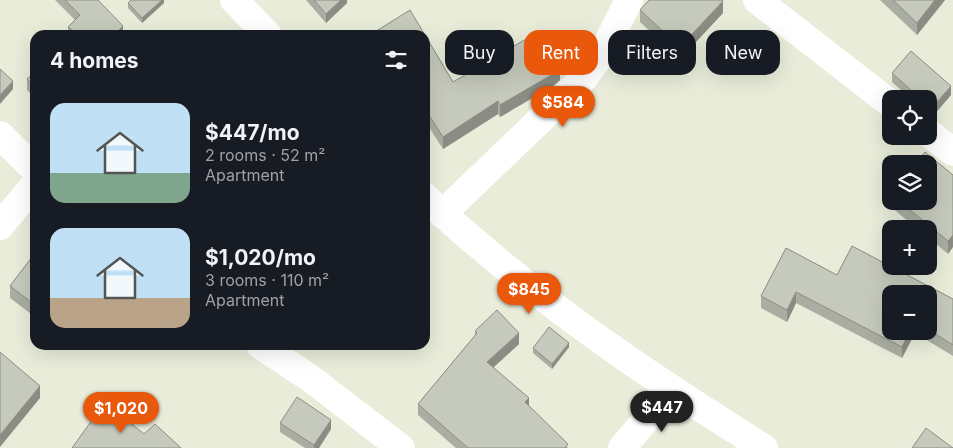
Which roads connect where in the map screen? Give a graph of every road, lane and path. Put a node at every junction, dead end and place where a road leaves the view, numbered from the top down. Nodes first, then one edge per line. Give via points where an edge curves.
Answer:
1 (234, 0) edge
2 (630, 0) edge
3 (757, 0) edge
4 (263, 30) edge
5 (882, 97) edge
6 (0, 135) edge
7 (937, 139) edge
8 (953, 152) edge
9 (30, 165) edge
10 (30, 190) edge
11 (434, 205) edge
12 (0, 226) edge
13 (268, 350) edge
14 (671, 390) junction
15 (401, 448) edge
16 (622, 448) edge
17 (764, 448) edge

1 - 4 street
2 - 11 street via 604,50 585,76
3 - 5 street
6 - 9 street
7 - 8 street
10 - 12 street
11 - 14 street via 540,296
13 - 15 street via 310,378
14 - 16 street
14 - 17 street

